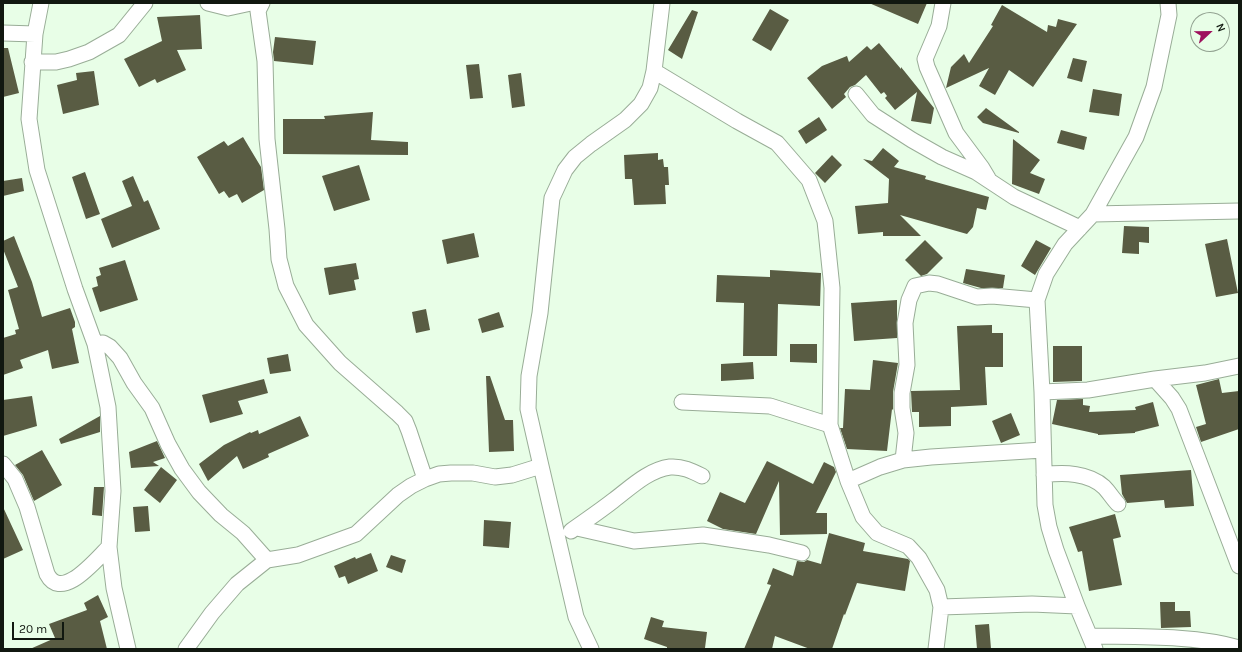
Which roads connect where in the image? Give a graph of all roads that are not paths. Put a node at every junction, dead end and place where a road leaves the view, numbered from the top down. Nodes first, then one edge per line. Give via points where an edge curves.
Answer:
1 (41, 3) edge
2 (145, 3) edge
3 (208, 3) edge
4 (251, 3) edge
5 (262, 3) edge
6 (662, 3) edge
7 (943, 3) edge
8 (1168, 3) edge
9 (3, 34) edge
10 (35, 34) junction
11 (32, 62) junction
12 (654, 71) junction
13 (856, 94) dead end
14 (989, 180) junction
15 (1239, 211) edge
16 (1093, 214) junction
17 (1080, 228) junction
18 (1037, 300) junction
19 (95, 344) junction
20 (1239, 366) edge
21 (1155, 379) junction
22 (1042, 392) junction
23 (682, 402) dead end
24 (830, 425) junction
25 (1043, 450) junction
26 (903, 460) junction
27 (3, 464) edge
28 (541, 466) junction
29 (1044, 475) junction
30 (702, 476) dead end
31 (425, 479) junction
32 (848, 481) junction
33 (1118, 504) dead end
34 (576, 528) junction
35 (559, 540) junction
36 (109, 547) junction
37 (802, 553) dead end
38 (267, 560) junction
39 (1239, 566) edge
40 (1077, 606) junction
41 (941, 607) junction
42 (1093, 642) edge
43 (1239, 648) edge
44 (128, 649) edge
45 (186, 649) edge
46 (591, 649) edge
47 (936, 649) edge

1 - 10 street
2 - 11 street via 119,35 89,52 56,62
3 - 4 street via 228,8
5 - 31 street via 258,11 265,61 267,139 278,259 286,286 306,326 340,363 404,421
6 - 12 street
7 - 14 street via 939,26 925,59 927,67 956,133
8 - 16 street via 1154,86 1136,137
9 - 10 street
10 - 11 street
11 - 19 street via 29,119 37,170
12 - 24 street via 777,143 809,180 825,221 832,288
12 - 28 street via 650,88 641,104 625,120 575,157 565,170 552,198 529,376 528,409
13 - 14 street via 883,123 942,157
14 - 17 street via 1014,197
15 - 16 street
16 - 17 street
17 - 18 street via 1046,274
18 - 22 street
18 - 26 street via 977,297 938,284 915,286 908,300 905,323 907,366 902,393 906,433
19 - 36 street via 108,407 113,491
19 - 38 street via 103,343 120,358 152,408 168,444 199,492 221,515 243,532
20 - 21 street
21 - 22 street via 1088,390
21 - 39 street via 1179,409
22 - 25 street
23 - 24 street via 770,406
24 - 32 street
25 - 26 street
25 - 29 street
26 - 32 street
27 - 36 street via 15,479 21,493 47,574 53,581 58,584 68,583 81,575
28 - 31 street via 496,477 451,473
28 - 35 street
29 - 33 street via 1066,473 1092,479
29 - 40 street via 1050,527
30 - 34 street via 681,468 669,467 654,472 638,481
31 - 38 street via 398,495 356,534 298,555
32 - 41 street via 863,518 869,525 877,533 908,546 919,558 937,590
34 - 35 street
34 - 37 street via 634,541 703,535
35 - 46 street via 576,617
36 - 44 street via 114,588
38 - 45 street via 237,584
40 - 41 street via 1032,604
40 - 42 street
41 - 47 street
42 - 43 street via 1169,638 1220,642

